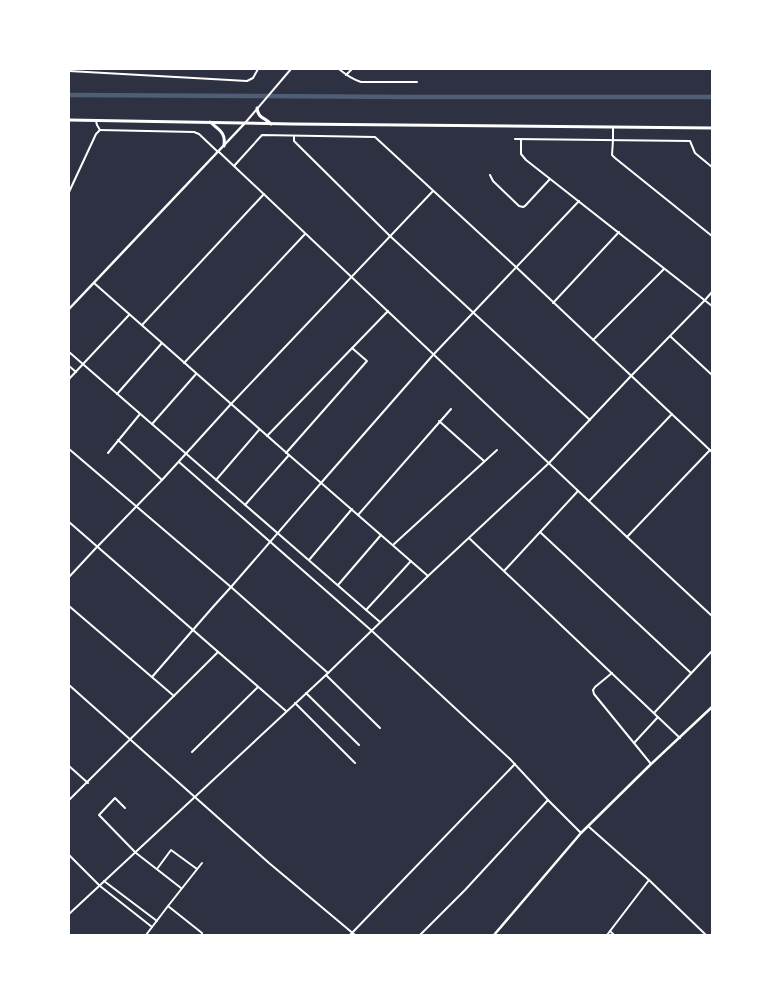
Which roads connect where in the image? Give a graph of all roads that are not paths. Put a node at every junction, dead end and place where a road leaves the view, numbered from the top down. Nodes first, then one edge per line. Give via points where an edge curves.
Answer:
1 (258, 69) edge
2 (291, 69) edge
3 (339, 69) edge
4 (352, 69) edge
5 (69, 71) edge
6 (346, 75) junction
7 (417, 82) dead end
8 (258, 107) junction
9 (69, 120) edge
10 (96, 120) junction
11 (210, 122) junction
12 (245, 123) junction
13 (271, 124) junction
14 (612, 127) junction
15 (712, 128) edge
16 (100, 130) junction
17 (294, 136) junction
18 (515, 139) dead end
19 (521, 139) junction
20 (613, 140) junction
21 (224, 146) junction
22 (218, 151) junction
23 (234, 166) junction
24 (712, 167) edge
25 (490, 175) dead end
26 (550, 179) junction
27 (433, 191) junction
28 (69, 192) edge
29 (264, 194) junction
30 (578, 201) junction
31 (619, 232) junction
32 (305, 234) junction
33 (390, 236) junction
34 (712, 236) edge
35 (516, 268) junction
36 (664, 269) junction
37 (351, 276) junction
38 (94, 283) junction
39 (712, 292) edge
40 (705, 300) junction
41 (553, 303) junction
42 (712, 306) edge
43 (69, 309) edge
44 (388, 311) junction
45 (474, 313) junction
46 (129, 315) junction
47 (142, 325) junction
48 (670, 336) junction
49 (593, 340) junction
50 (162, 343) junction
51 (352, 348) junction
52 (69, 352) edge
53 (434, 355) junction
54 (184, 363) junction
55 (82, 364) junction
56 (69, 366) edge
57 (76, 372) junction
58 (196, 374) junction
59 (712, 375) edge
60 (631, 376) junction
61 (69, 379) edge
62 (117, 394) junction
63 (230, 404) junction
64 (451, 409) dead end
65 (140, 414) junction
66 (672, 414) junction
67 (590, 420) junction
68 (439, 421) junction
69 (152, 424) junction
70 (259, 430) junction
71 (267, 436) junction
72 (118, 440) junction
73 (69, 449) edge
74 (497, 450) dead end
75 (711, 451) edge
76 (108, 453) dead end
77 (286, 453) junction
78 (186, 454) junction
79 (289, 456) junction
80 (484, 461) junction
81 (178, 462) junction
82 (549, 463) junction
83 (162, 480) junction
84 (216, 480) junction
85 (321, 483) junction
86 (578, 491) junction
87 (589, 501) junction
88 (245, 505) junction
89 (137, 506) junction
90 (352, 509) junction
91 (358, 515) junction
92 (69, 522) edge
93 (540, 532) junction
94 (278, 533) junction
95 (381, 535) junction
96 (627, 537) junction
97 (469, 538) junction
98 (270, 542) junction
99 (393, 545) junction
100 (97, 546) junction
101 (309, 560) junction
102 (411, 561) junction
103 (504, 571) junction
104 (428, 576) junction
105 (69, 577) edge
106 (338, 586) junction
107 (232, 587) junction
108 (69, 606) edge
109 (366, 610) junction
110 (712, 616) edge
111 (380, 622) junction
112 (193, 630) junction
113 (372, 631) junction
114 (712, 651) edge
115 (218, 652) junction
116 (328, 673) junction
117 (612, 673) junction
118 (691, 673) junction
119 (326, 675) junction
120 (152, 677) junction
121 (69, 685) edge
122 (258, 687) junction
123 (306, 693) junction
124 (174, 696) junction
125 (295, 703) junction
126 (712, 707) edge
127 (286, 711) junction
128 (654, 713) junction
129 (658, 717) junction
130 (380, 728) dead end
131 (680, 738) junction
132 (130, 740) junction
133 (634, 743) junction
134 (359, 745) dead end
135 (192, 752) dead end
136 (355, 763) dead end
137 (515, 764) junction
138 (651, 764) junction
139 (69, 766) edge
140 (88, 783) junction
141 (195, 797) junction
142 (69, 800) edge
143 (548, 800) junction
144 (125, 808) dead end
145 (588, 826) junction
146 (581, 833) junction
147 (136, 852) junction
148 (69, 855) edge
149 (202, 863) dead end
150 (157, 869) junction
151 (197, 869) junction
152 (649, 880) junction
153 (104, 881) junction
154 (100, 886) junction
155 (182, 888) junction
156 (168, 906) junction
157 (69, 914) edge
158 (157, 921) junction
159 (152, 927) junction
160 (352, 932) junction
161 (610, 932) junction
162 (146, 935) edge
163 (202, 935) edge
164 (350, 935) edge
165 (355, 935) edge
166 (420, 935) edge
167 (494, 935) edge
168 (607, 935) edge
169 (614, 935) edge
170 (706, 935) edge

1 - 5 street via 247,81
2 - 8 street
3 - 6 street
4 - 6 street
6 - 7 street via 361,82
8 - 12 street
8 - 13 main road via 260,116
9 - 10 main road
10 - 11 main road
10 - 16 street
11 - 12 main road
11 - 21 main road via 222,133
12 - 13 main road
12 - 21 main road
13 - 14 main road
14 - 15 main road
14 - 20 street
16 - 22 street via 194,132
16 - 28 street
17 - 23 street via 262,135
17 - 27 street via 375,137
17 - 33 street via 294,141
18 - 19 street
19 - 20 street
19 - 26 street via 521,154
20 - 24 street via 690,141 695,153
20 - 34 street via 612,155 615,158
21 - 22 main road
22 - 23 street
22 - 38 main road
23 - 29 street
25 - 26 street via 519,206 523,207
26 - 30 street
27 - 33 street
27 - 35 street
29 - 32 street
29 - 47 street
30 - 31 street
30 - 35 street
31 - 36 street
31 - 41 street
32 - 37 street
32 - 54 street
33 - 37 street
33 - 45 street
35 - 41 street
35 - 45 street
36 - 40 street
36 - 49 street
37 - 44 street
37 - 63 street
38 - 43 main road
38 - 46 street
39 - 40 street
40 - 42 street
40 - 48 street
41 - 49 street
44 - 51 street
44 - 53 street
45 - 53 street
45 - 67 street
46 - 47 street
46 - 55 street
47 - 50 street
48 - 59 street
48 - 60 street
49 - 60 street
50 - 54 street
50 - 62 street
51 - 71 street
51 - 77 street via 367,361
52 - 55 street
53 - 82 street
53 - 85 street
54 - 58 street
55 - 57 street
55 - 62 street
56 - 57 street
57 - 61 street
58 - 63 street
58 - 69 street
60 - 66 street
60 - 67 street
62 - 65 street
63 - 70 street
63 - 78 street
64 - 68 street
65 - 69 street
65 - 72 street
66 - 75 street
66 - 87 street
67 - 82 street
68 - 80 street
68 - 91 street
69 - 78 street
70 - 71 street
70 - 84 street
71 - 77 street
72 - 76 street
72 - 83 street
73 - 89 street
74 - 80 street
75 - 96 street
77 - 79 street
78 - 81 street
78 - 84 street
79 - 85 street
79 - 88 street
80 - 99 street
81 - 83 street
81 - 98 street
82 - 86 street
82 - 97 street
83 - 89 street
84 - 88 street
85 - 90 street
85 - 94 street
86 - 87 street
86 - 93 street
87 - 96 street
88 - 94 street
89 - 100 street
89 - 107 street
90 - 91 street
90 - 101 street
91 - 95 street
92 - 100 street
93 - 103 street
93 - 118 street
94 - 98 street
94 - 101 street
95 - 99 street
95 - 106 street
96 - 110 street
97 - 103 street
97 - 104 street
98 - 107 street
98 - 113 street
99 - 102 street
100 - 105 street
100 - 112 street
101 - 106 street
102 - 104 street
102 - 109 street
103 - 117 street
104 - 111 street
106 - 109 street
107 - 112 street
107 - 116 street
108 - 120 street
109 - 111 street
111 - 113 street
112 - 115 street
112 - 120 street
113 - 116 street
113 - 137 street
114 - 118 street
115 - 122 street
115 - 124 street
116 - 119 street
117 - 128 street
117 - 133 street via 595,687 594,693
118 - 128 street
119 - 123 street
119 - 130 street
120 - 124 street
121 - 132 street
122 - 127 street
122 - 135 street
123 - 125 street
123 - 134 street
124 - 132 street
125 - 127 street
125 - 136 street
126 - 131 main road
127 - 141 street
128 - 129 street
129 - 131 street
129 - 133 street
131 - 138 main road
132 - 140 street
132 - 141 street
133 - 138 street
137 - 143 street
137 - 160 street
138 - 145 main road
139 - 140 street
140 - 142 street
141 - 147 street
141 - 160 street
143 - 146 street
143 - 166 street
144 - 147 street via 115,798 98,815
145 - 146 main road
145 - 152 street
146 - 167 main road
147 - 150 street
147 - 153 street
148 - 154 street
149 - 151 street
150 - 151 street via 171,850
150 - 155 street
151 - 155 street
152 - 161 street
152 - 170 street
153 - 154 street
153 - 158 street
154 - 157 street
154 - 159 street
155 - 156 street
156 - 158 street
156 - 163 street
158 - 159 street
159 - 162 street
160 - 164 street
160 - 165 street
161 - 168 street
161 - 169 street

